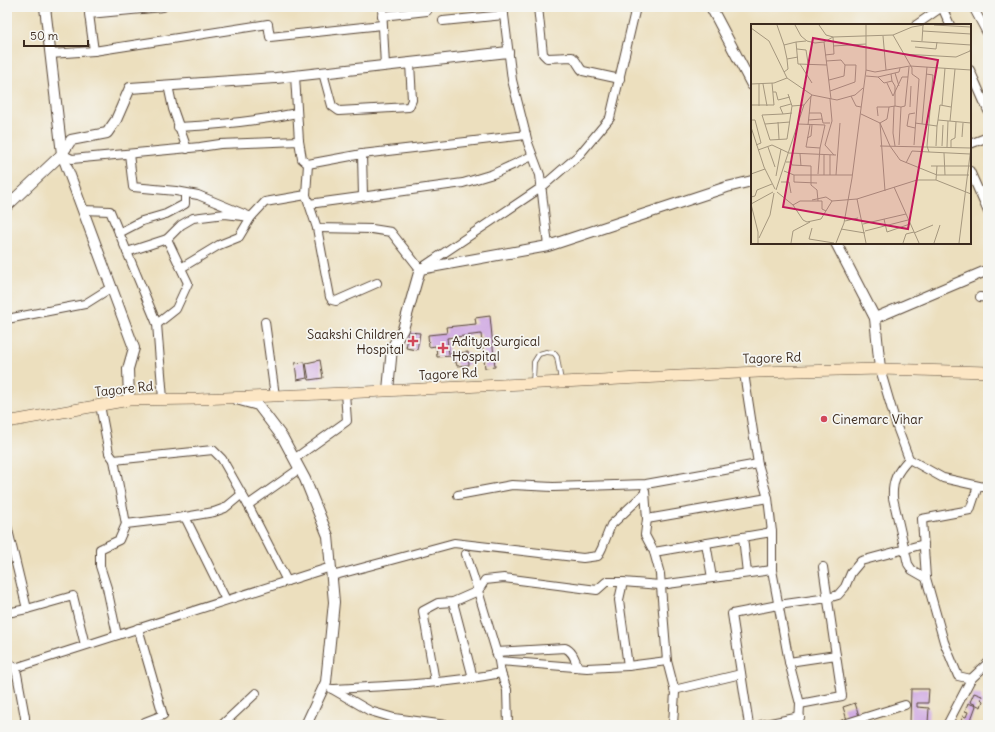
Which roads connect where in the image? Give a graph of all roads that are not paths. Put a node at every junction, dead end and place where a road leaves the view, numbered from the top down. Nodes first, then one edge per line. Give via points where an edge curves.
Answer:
1 (45, 7) edge
2 (163, 7) edge
3 (382, 7) edge
4 (538, 7) edge
5 (636, 7) edge
6 (711, 7) edge
7 (973, 7) edge
8 (145, 8) edge
9 (427, 11) dead end
10 (504, 11) edge
11 (382, 16) junction
12 (443, 22) dead end
13 (917, 24) edge
14 (950, 24) edge
15 (382, 25) junction
16 (988, 35) edge
17 (94, 51) junction
18 (508, 52) junction
19 (50, 54) junction
20 (410, 63) junction
21 (385, 66) junction
22 (971, 72) edge
23 (323, 73) junction
24 (295, 76) junction
25 (620, 79) junction
26 (751, 83) edge
27 (168, 85) junction
28 (988, 111) edge
29 (297, 113) junction
30 (178, 127) junction
31 (526, 134) junction
32 (988, 137) edge
33 (299, 141) junction
34 (971, 144) edge
35 (187, 149) junction
36 (62, 154) junction
37 (129, 154) junction
38 (362, 154) junction
39 (532, 156) junction
40 (308, 164) junction
41 (971, 173) edge
42 (751, 181) edge
43 (542, 187) junction
44 (185, 193) junction
45 (306, 195) junction
46 (363, 196) junction
47 (309, 204) junction
48 (7, 206) edge
49 (83, 210) junction
50 (988, 212) edge
51 (251, 217) junction
52 (318, 228) junction
53 (119, 233) junction
54 (167, 239) junction
55 (837, 244) edge
56 (548, 246) junction
57 (127, 252) junction
58 (181, 268) junction
59 (420, 269) junction
60 (988, 270) edge
61 (377, 283) dead end
62 (112, 287) junction
63 (875, 318) junction
64 (7, 319) edge
65 (265, 322) dead end
66 (157, 324) junction
67 (880, 369) junction
68 (744, 372) junction
69 (988, 372) edge
70 (562, 382) junction
71 (533, 384) junction
72 (388, 390) junction
73 (345, 393) junction
74 (275, 396) junction
75 (234, 398) junction
76 (163, 399) junction
77 (128, 400) junction
78 (100, 405) junction
79 (7, 422) edge
80 (294, 459) junction
81 (909, 459) junction
82 (114, 460) junction
83 (758, 464) junction
84 (299, 469) junction
85 (646, 484) junction
86 (978, 486) junction
87 (988, 488) edge
88 (242, 494) junction
89 (644, 494) junction
90 (458, 495) dead end
91 (768, 498) junction
92 (248, 505) junction
93 (185, 517) junction
94 (647, 518) junction
95 (126, 524) junction
96 (7, 526) edge
97 (772, 532) junction
98 (743, 537) junction
99 (706, 543) junction
100 (924, 544) junction
101 (904, 549) junction
102 (654, 552) junction
103 (466, 554) dead end
104 (823, 567) dead end
105 (772, 570) junction
106 (332, 572) junction
107 (747, 573) junction
108 (712, 578) junction
109 (926, 578) junction
110 (287, 581) junction
111 (623, 582) junction
112 (660, 585) junction
113 (478, 591) junction
114 (828, 598) junction
115 (226, 600) junction
116 (453, 602) junction
117 (778, 605) junction
118 (26, 609) junction
119 (7, 613) edge
120 (138, 628) junction
121 (117, 635) junction
122 (85, 645) junction
123 (496, 652) junction
124 (836, 655) junction
125 (499, 661) junction
126 (668, 661) junction
127 (7, 662) edge
128 (789, 662) junction
129 (988, 663) edge
130 (628, 666) junction
131 (578, 667) junction
132 (15, 668) junction
133 (500, 673) junction
134 (741, 674) junction
135 (473, 678) junction
136 (971, 680) junction
137 (435, 682) junction
138 (329, 686) junction
139 (674, 690) junction
140 (256, 693) dead end
141 (800, 704) junction
142 (905, 705) dead end
143 (799, 721) edge
144 (395, 722) edge
145 (25, 725) edge
146 (146, 725) edge
147 (222, 725) edge
148 (306, 725) edge
149 (446, 725) edge
150 (508, 725) edge
151 (673, 725) edge
152 (749, 725) edge
153 (761, 725) edge
154 (843, 725) edge
155 (947, 725) edge

1 - 19 street
2 - 8 street
3 - 11 street
4 - 25 street via 544,56 572,57 583,71
5 - 25 street
6 - 26 street
7 - 16 street
8 - 17 street via 90,14
9 - 11 street
10 - 12 street
10 - 18 street
11 - 15 street
13 - 14 street via 942,7
15 - 17 street via 270,37 268,24
15 - 21 street
17 - 19 street
18 - 20 street
18 - 31 street via 512,80
19 - 36 street
20 - 21 street
20 - 23 street via 412,100 409,107 339,111 332,106
21 - 23 street
22 - 28 street
23 - 24 street
24 - 27 street
24 - 29 street
25 - 43 street via 610,118 580,154
27 - 30 street
27 - 36 street via 130,88 116,120 107,133 71,140
29 - 30 street via 258,120
29 - 33 street
30 - 35 street
31 - 38 street
31 - 39 street
32 - 34 street
33 - 35 street via 220,144
33 - 40 street via 302,159
35 - 37 street
36 - 37 street via 72,159
36 - 48 street
36 - 49 street
37 - 44 street via 133,187
38 - 40 street
38 - 46 street
39 - 43 street
39 - 46 street via 493,174 463,183
40 - 45 street
41 - 50 street
42 - 56 street
43 - 56 street
43 - 59 street
44 - 51 street via 198,195
44 - 53 street via 185,204 166,214 142,220
45 - 47 street
45 - 51 street via 265,202
46 - 47 street
47 - 52 street
49 - 53 street via 110,211
49 - 62 street
51 - 54 street via 224,214 193,218 181,225
51 - 58 street via 239,237
52 - 59 street via 391,232
52 - 61 street via 332,300 336,301
53 - 57 street
54 - 57 street
54 - 58 street
55 - 63 street
56 - 59 street
57 - 66 street
58 - 66 street via 188,282 176,309
59 - 72 street via 402,329 392,348
60 - 63 street
62 - 64 street via 85,304
62 - 77 street via 134,348 128,369
63 - 67 street
65 - 74 street
66 - 76 street
67 - 68 main road, Tagore Rd
67 - 69 main road, Tagore Rd
67 - 81 street
68 - 70 main road, Tagore Rd
68 - 83 street
70 - 71 main road, Tagore Rd
70 - 71 lane via 557,357 554,353 546,352 539,354 534,362
71 - 72 main road, Tagore Rd
72 - 73 main road, Tagore Rd
73 - 74 main road, Tagore Rd
73 - 80 street via 347,421
74 - 75 main road, Tagore Rd
75 - 76 main road, Tagore Rd
75 - 80 street via 258,405 283,438
76 - 77 main road, Tagore Rd
77 - 78 main road, Tagore Rd
78 - 79 main road, Tagore Rd
78 - 82 street via 109,453
80 - 84 street
81 - 86 street via 943,478
81 - 101 street via 899,470 893,490
82 - 88 street via 213,450 222,459
82 - 95 street
83 - 85 street
83 - 91 street
84 - 92 street
84 - 106 street via 328,536
85 - 89 street
85 - 90 street via 512,485
86 - 87 street
86 - 100 street via 970,510 922,519
88 - 92 street
88 - 93 street via 225,508
89 - 94 street
89 - 106 street via 611,525 598,556 583,558 454,543
91 - 94 street
91 - 97 street
92 - 110 street
93 - 95 street
93 - 115 street
94 - 102 street via 645,535
95 - 121 street via 119,540 100,550 100,566 108,588
96 - 118 street
97 - 98 street
97 - 105 street
98 - 99 street
98 - 107 street
99 - 102 street
99 - 108 street
100 - 101 street
100 - 109 street
101 - 109 street via 912,570
101 - 114 street via 861,561 838,595
102 - 112 street
103 - 113 street
104 - 114 street
105 - 107 street
105 - 117 street
106 - 110 street
106 - 138 street via 334,602
107 - 108 street
108 - 112 street
109 - 136 street via 944,642 958,676
110 - 115 street
111 - 112 street
111 - 113 street via 606,582 597,590 504,578 485,580
111 - 130 street via 619,600
112 - 126 street
113 - 116 street
113 - 123 street
114 - 117 street
114 - 124 street
115 - 120 street
116 - 135 street
116 - 137 street via 438,603 422,611
117 - 128 street
117 - 134 street via 732,614
118 - 119 street
118 - 122 street via 73,596
120 - 121 street
120 - 146 street via 164,715 145,722
121 - 122 street
122 - 132 street
123 - 125 street
123 - 131 street via 565,648 572,653
124 - 128 street
124 - 141 street via 842,696
125 - 131 street
125 - 133 street
126 - 130 street
126 - 139 street
127 - 132 street
128 - 141 street
129 - 136 street
130 - 131 street
132 - 145 street
133 - 135 street
133 - 150 street via 507,690
134 - 139 street
134 - 152 street
135 - 137 street
136 - 155 street
137 - 138 street
138 - 144 street via 370,711
138 - 148 street
139 - 151 street
140 - 147 street
141 - 143 street
142 - 154 street
143 - 153 street
144 - 149 street

